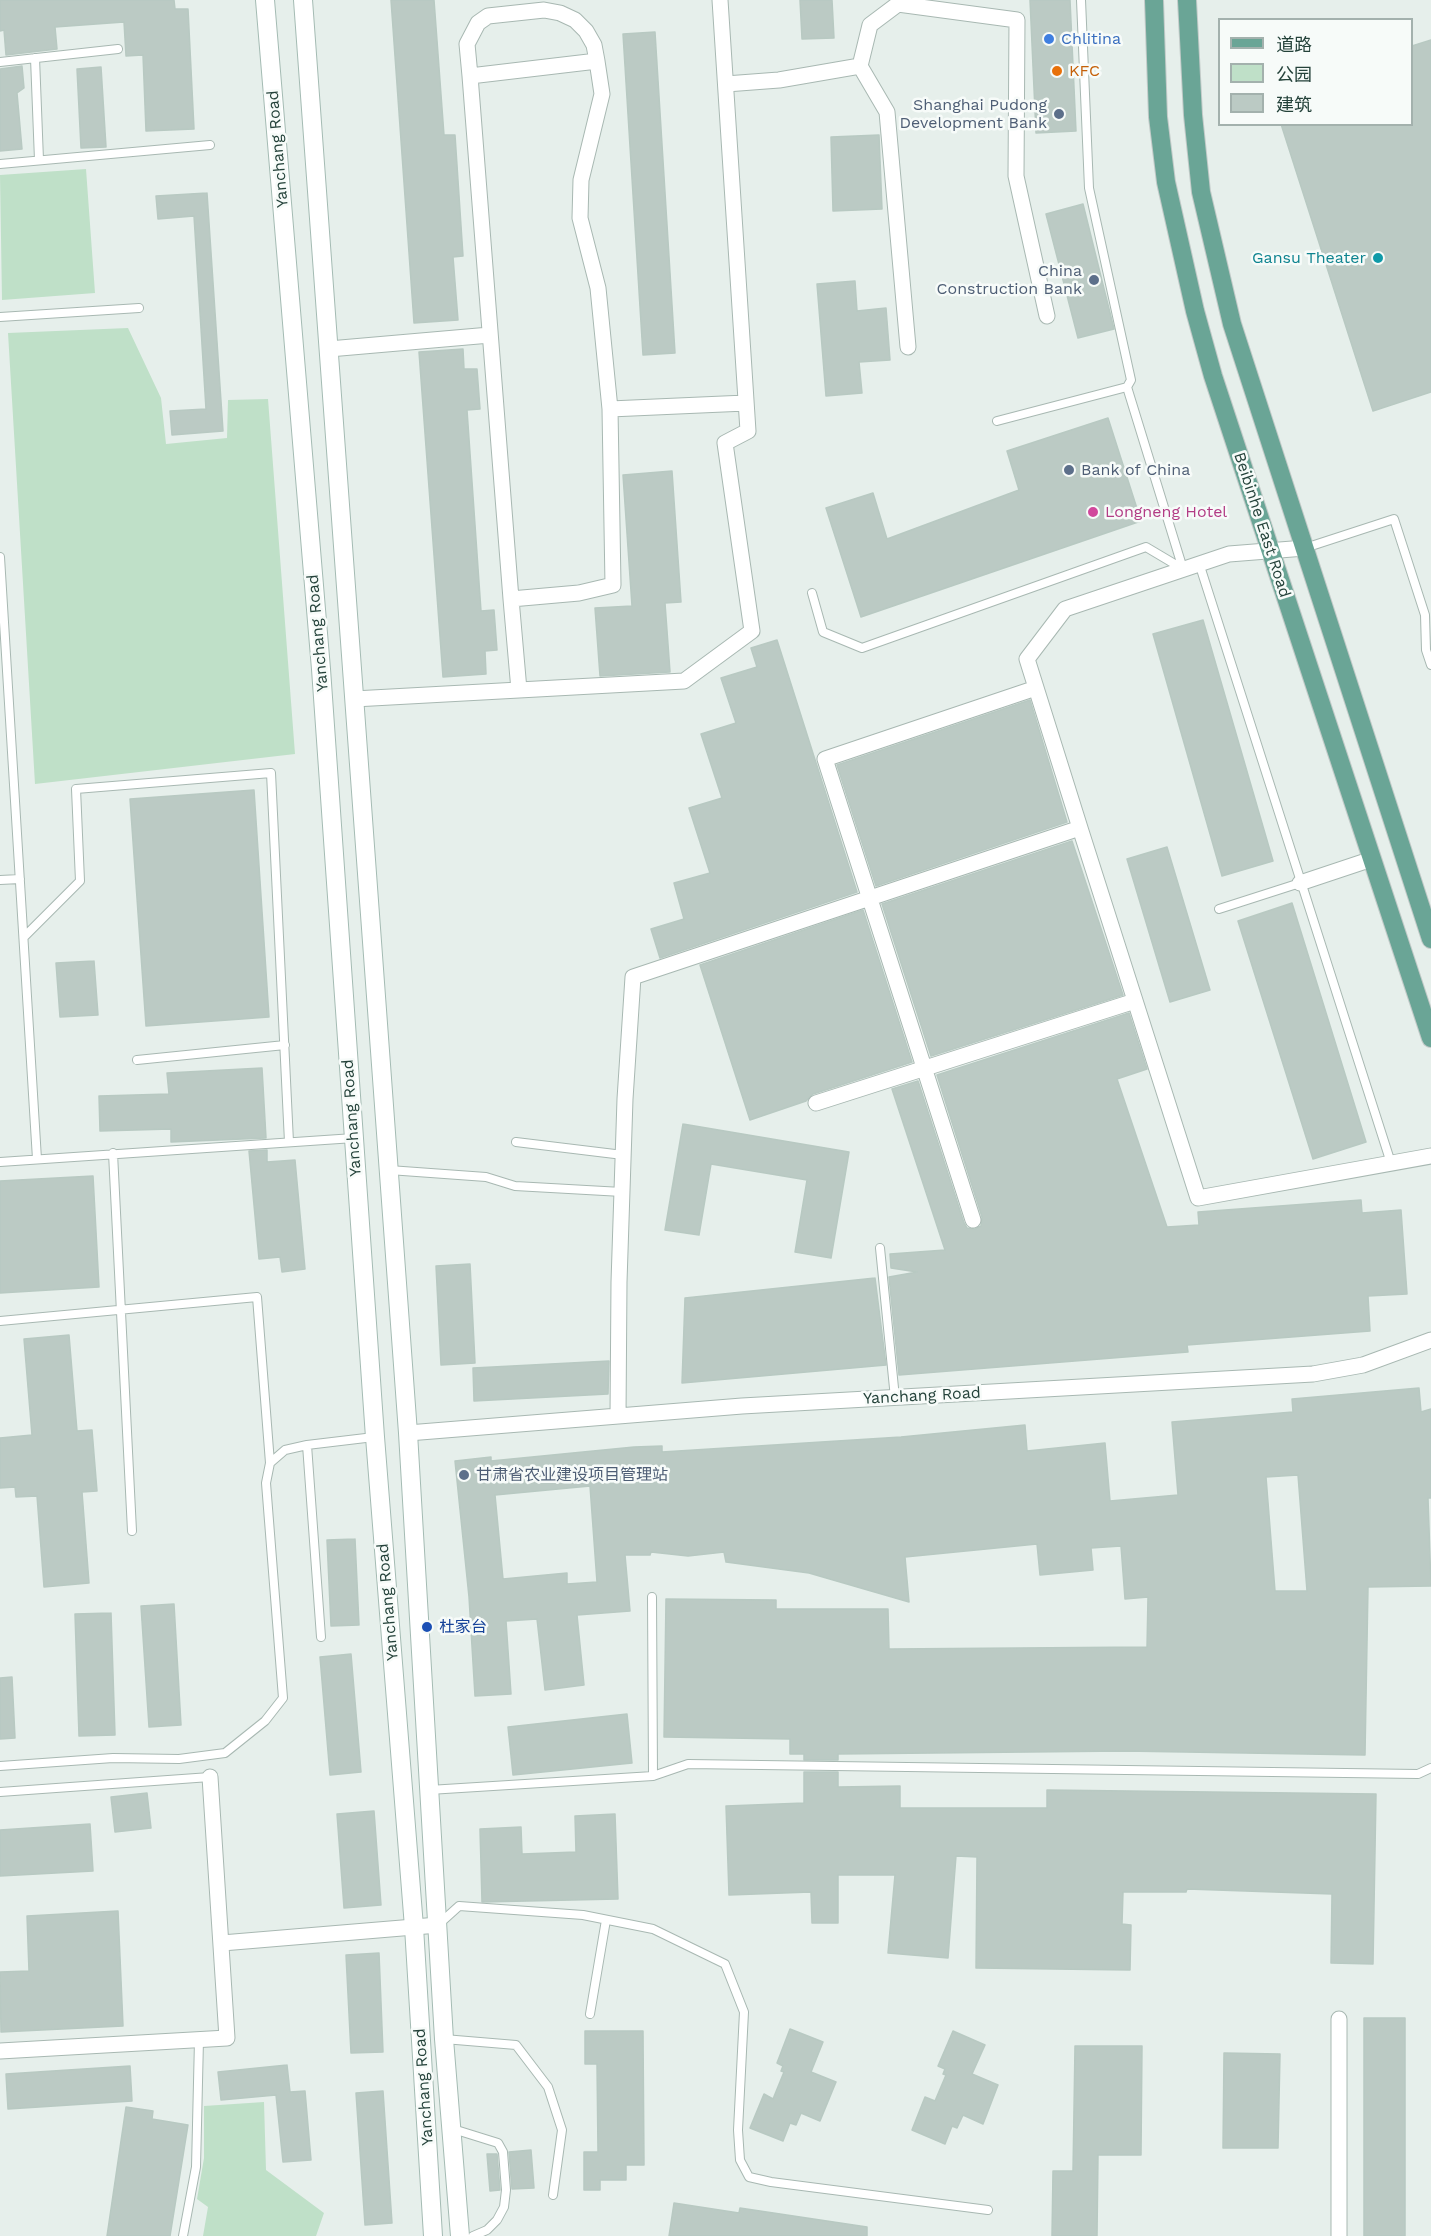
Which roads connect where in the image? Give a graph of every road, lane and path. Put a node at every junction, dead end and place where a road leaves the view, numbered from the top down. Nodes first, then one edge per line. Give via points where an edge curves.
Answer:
1 (265, 0) edge
2 (303, 0) edge
3 (720, 0) edge
4 (1081, 0) edge
5 (1154, 0) edge
6 (1187, 0) edge
7 (118, 49) dead end
8 (35, 58) junction
9 (597, 61) junction
10 (0, 62) edge
11 (860, 66) junction
12 (470, 76) junction
13 (726, 84) junction
14 (210, 145) dead end
15 (39, 160) junction
16 (0, 164) edge
17 (139, 308) dead end
18 (1047, 316) dead end
19 (0, 317) edge
20 (490, 335) junction
21 (908, 347) dead end
22 (329, 349) junction
23 (1127, 387) junction
24 (746, 403) junction
25 (610, 409) junction
26 (997, 421) dead end
27 (1305, 548) junction
28 (1271, 553) junction
29 (0, 557) edge
30 (1199, 563) junction
31 (1183, 569) junction
32 (812, 593) dead end
33 (511, 599) junction
34 (3, 648) edge
35 (1431, 665) edge
36 (1036, 688) junction
37 (519, 690) junction
38 (354, 699) junction
39 (1080, 828) junction
40 (1372, 859) junction
41 (20, 879) junction
42 (0, 880) edge
43 (1299, 883) junction
44 (870, 898) junction
45 (1219, 909) dead end
46 (24, 937) junction
47 (1431, 939) edge
48 (1135, 1001) junction
49 (1431, 1038) edge
50 (285, 1045) junction
51 (137, 1060) dead end
52 (924, 1068) junction
53 (816, 1103) dead end
54 (354, 1138) junction
55 (289, 1142) junction
56 (516, 1142) dead end
57 (113, 1153) junction
58 (623, 1155) junction
59 (1431, 1156) edge
60 (37, 1160) junction
61 (0, 1162) edge
62 (1390, 1163) junction
63 (389, 1170) junction
64 (622, 1192) junction
65 (973, 1220) dead end
66 (880, 1248) dead end
67 (121, 1310) junction
68 (0, 1321) edge
69 (1431, 1340) edge
70 (895, 1398) junction
71 (618, 1416) junction
72 (408, 1433) junction
73 (375, 1437) junction
74 (307, 1445) junction
75 (270, 1463) junction
76 (132, 1531) dead end
77 (652, 1597) dead end
78 (321, 1637) dead end
79 (0, 1766) edge
80 (1431, 1768) edge
81 (654, 1776) junction
82 (210, 1778) joint
83 (429, 1790) junction
84 (0, 1792) edge
85 (606, 1920) junction
86 (438, 1925) junction
87 (414, 1927) junction
88 (222, 1943) junction
89 (590, 2014) dead end
90 (1339, 2019) dead end
91 (444, 2039) junction
92 (199, 2040) junction
93 (0, 2051) edge
94 (451, 2128) junction
95 (553, 2195) dead end
96 (988, 2210) dead end
97 (183, 2236) edge
98 (434, 2236) edge
99 (460, 2236) edge
100 (473, 2236) edge
101 (1339, 2236) edge

1 - 54 main road, Yanchang Road via 321,669
2 - 22 main road, Yanchang Road
3 - 13 street
4 - 23 lane via 1089,188 1131,380
5 - 28 main road, Beibinhe East Road via 1158,117 1180,254 1213,376
6 - 27 main road, Beibinhe East Road via 1201,192 1232,324
7 - 8 lane
8 - 10 lane
8 - 15 lane
9 - 12 street
9 - 12 street via 586,31 560,13 544,10 488,16 478,23 467,44
9 - 25 street via 602,94 581,180 580,218 598,288
11 - 13 street via 779,80
11 - 18 street via 870,26 898,4 1017,20 1016,176
11 - 21 street via 887,112
12 - 20 street
13 - 24 street
14 - 15 lane
15 - 16 lane
17 - 19 lane
20 - 22 street
20 - 33 street
22 - 38 main road, Yanchang Road
23 - 26 lane
23 - 31 lane
24 - 25 street
24 - 37 street via 748,431 725,443 752,631 684,681
25 - 33 street via 613,585 579,593
27 - 28 street
27 - 35 lane via 1394,519 1425,615 1426,650
27 - 47 main road, Beibinhe East Road
28 - 30 street via 1229,554
28 - 40 main road, Beibinhe East Road
29 - 34 lane
30 - 31 street
30 - 43 lane
31 - 32 lane via 1146,547 862,648 823,632
31 - 36 street via 1065,609 1027,659
33 - 37 street
34 - 41 lane
36 - 39 street
36 - 44 street via 825,759
37 - 38 street
38 - 63 main road, Yanchang Road
39 - 44 street
39 - 48 street
40 - 43 street
40 - 49 main road, Beibinhe East Road
41 - 42 lane
41 - 46 lane
43 - 45 lane
43 - 62 lane
44 - 52 street
44 - 58 street via 633,977
46 - 50 lane via 80,881 76,789 271,773
46 - 60 lane
48 - 52 street
48 - 62 street via 1198,1198
50 - 51 lane
50 - 55 lane
52 - 53 street
52 - 65 street
54 - 55 lane
54 - 73 main road, Yanchang Road
55 - 57 lane
56 - 58 lane
57 - 60 lane
57 - 67 lane
58 - 64 street
59 - 62 street
60 - 61 lane
63 - 64 lane via 486,1177 515,1186
63 - 72 main road, Yanchang Road
64 - 71 street
66 - 70 lane
67 - 68 lane
67 - 75 lane via 257,1297
67 - 76 lane
69 - 70 street, Yanchang Road via 1363,1365 1313,1374
70 - 71 street, Yanchang Road
71 - 72 street, Yanchang Road
72 - 83 main road, Yanchang Road
73 - 74 lane
73 - 87 main road, Yanchang Road
74 - 75 lane via 285,1450
74 - 78 lane
75 - 79 lane via 267,1483 283,1698 266,1721 225,1753 180,1759 112,1758
77 - 81 lane
80 - 81 lane via 1418,1774 688,1764
81 - 83 lane
82 - 84 lane
82 - 88 street
83 - 86 main road, Yanchang Road
85 - 86 lane via 459,1906
85 - 89 lane
85 - 96 lane via 653,1929 726,1964 744,2012 738,2130 740,2160 749,2177
86 - 87 street
86 - 91 main road, Yanchang Road
87 - 88 street
87 - 98 main road, Yanchang Road
88 - 92 street via 227,2038
90 - 101 street
91 - 94 main road, Yanchang Road
91 - 95 lane via 516,2045 548,2087 562,2130
92 - 93 street
92 - 97 lane via 196,2167
94 - 99 main road, Yanchang Road
94 - 100 lane via 498,2143 503,2152 504,2207 487,2230

